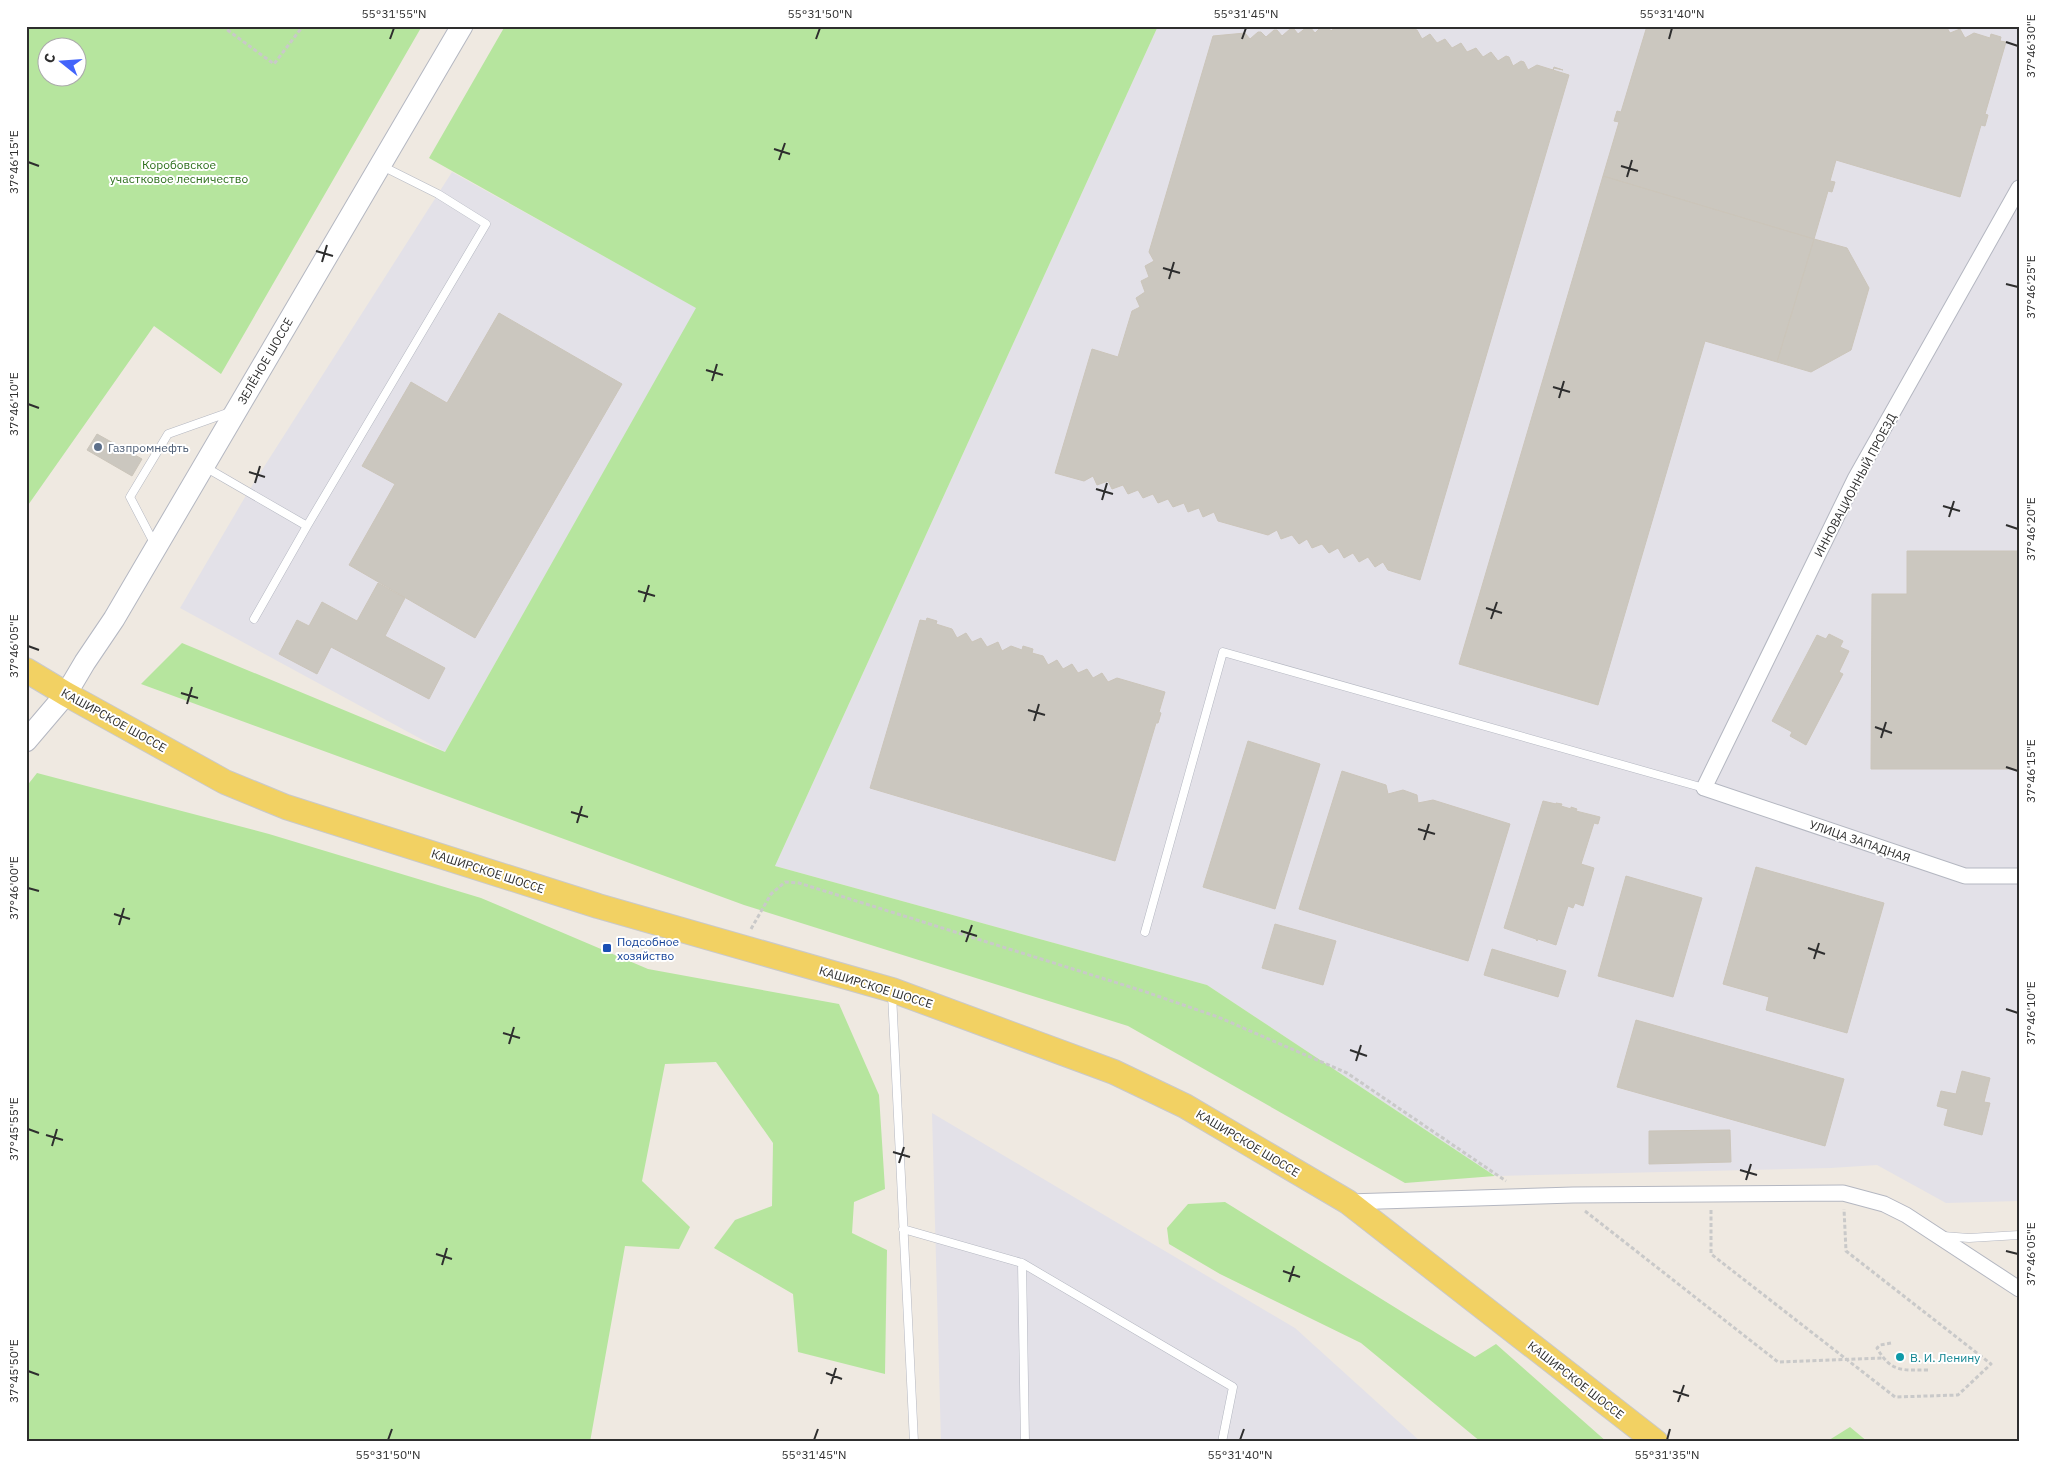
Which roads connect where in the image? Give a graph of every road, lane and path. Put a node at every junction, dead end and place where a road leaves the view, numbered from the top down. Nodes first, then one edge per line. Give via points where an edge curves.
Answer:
1 (222, 26) edge
2 (303, 26) edge
3 (462, 26) edge
4 (380, 165) junction
5 (2019, 188) edge
6 (236, 410) junction
7 (203, 466) junction
8 (308, 526) junction
9 (156, 547) junction
10 (254, 619) dead end
11 (26, 670) edge
12 (66, 694) junction
13 (26, 741) edge
14 (1704, 788) junction
15 (2019, 876) edge
16 (1145, 932) dead end
17 (741, 948) junction
18 (892, 990) junction
19 (1843, 1193) junction
20 (1711, 1194) junction
21 (1573, 1195) junction
22 (1528, 1196) junction
23 (1348, 1202) junction
24 (903, 1229) junction
25 (2019, 1235) edge
26 (1938, 1236) junction
27 (1022, 1263) junction
28 (2019, 1289) edge
29 (1891, 1344) dead end
30 (1883, 1358) junction
31 (1846, 1359) junction
32 (1928, 1370) dead end
33 (914, 1442) edge
34 (1025, 1442) edge
35 (1222, 1442) edge
36 (1656, 1442) edge

1 - 2 path via 274,64
3 - 4 main road, ЗЕЛЁНОЕ ШОССЕ
4 - 6 main road, ЗЕЛЁНОЕ ШОССЕ
4 - 8 lane via 438,194 486,224
5 - 14 street, ИННОВАЦИОННЫЙ ПРОЕЗД via 1855,479
6 - 7 main road, ЗЕЛЁНОЕ ШОССЕ
6 - 9 lane via 168,434 130,497
7 - 8 lane
7 - 9 main road, ЗЕЛЁНОЕ ШОССЕ
8 - 10 lane
9 - 12 main road, ЗЕЛЁНОЕ ШОССЕ
11 - 12 main road, КАШИРСКОЕ ШОССЕ
12 - 13 main road, ЗЕЛЁНОЕ ШОССЕ
12 - 17 main road, КАШИРСКОЕ ШОССЕ via 225,782 286,807
14 - 15 street, УЛИЦА ЗАПАДНАЯ via 1965,876
14 - 16 lane via 1223,652
17 - 18 main road, КАШИРСКОЕ ШОССЕ
17 - 22 path via 771,894 785,882 800,883 860,901 1218,1017 1347,1073
18 - 23 main road, КАШИРСКОЕ ШОССЕ via 1114,1072 1185,1106
18 - 24 lane
19 - 20 street
19 - 26 street via 1884,1204
19 - 31 path via 1846,1251 1991,1364 1958,1395 1895,1398
20 - 21 street
20 - 31 path via 1712,1254
21 - 22 street
21 - 31 path via 1580,1208 1778,1362
22 - 23 street
23 - 36 main road, КАШИРСКОЕ ШОССЕ
24 - 27 lane
24 - 33 lane
25 - 26 lane
26 - 28 street
27 - 34 lane
27 - 35 lane via 1233,1387
29 - 30 path via 1880,1344 1877,1348
30 - 31 path
30 - 32 path via 1900,1370

